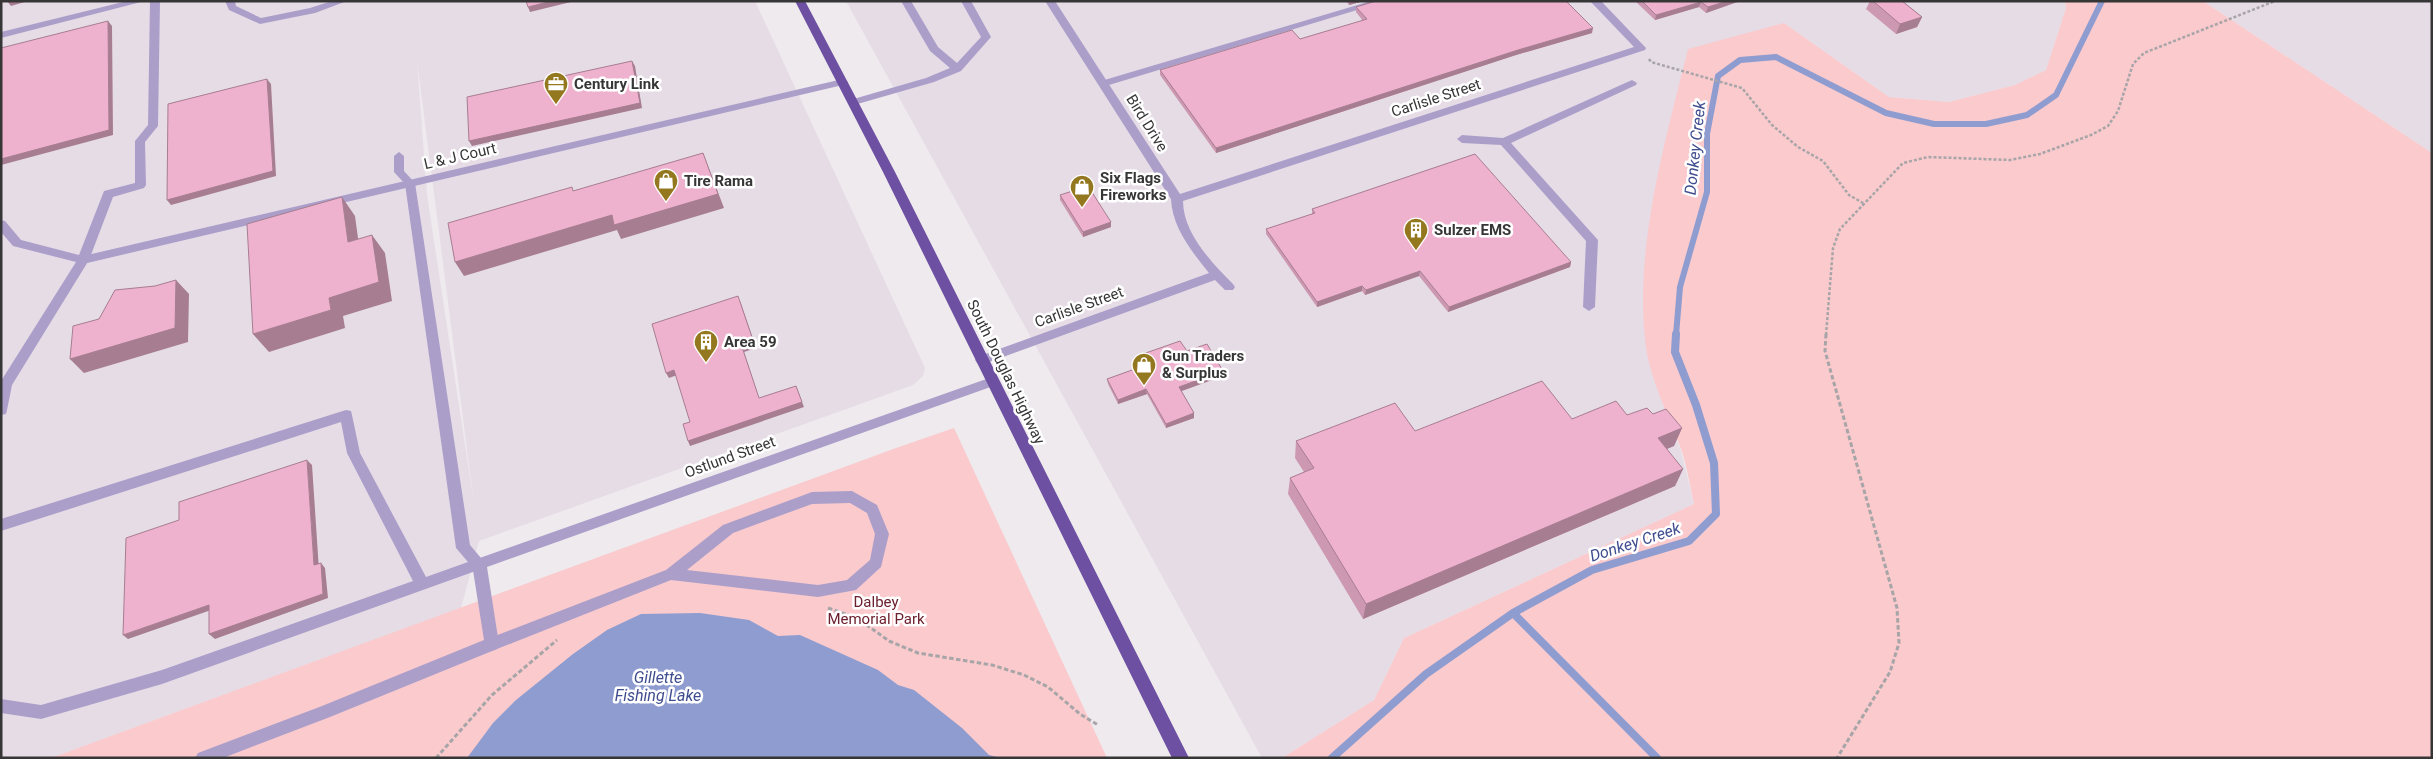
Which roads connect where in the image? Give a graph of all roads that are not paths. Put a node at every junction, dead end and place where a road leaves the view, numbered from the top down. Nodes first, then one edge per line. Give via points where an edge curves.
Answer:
1 (140, 1) edge
2 (155, 1) edge
3 (230, 1) edge
4 (342, 1) edge
5 (800, 1) edge
6 (906, 1) edge
7 (966, 1) edge
8 (1050, 1) edge
9 (1382, 1) edge
10 (1595, 1) edge
11 (1, 35) edge
12 (957, 70) junction
13 (843, 82) junction
14 (1104, 83) junction
15 (1632, 83) dead end
16 (854, 102) junction
17 (1462, 139) dead end
18 (1504, 142) junction
19 (399, 156) dead end
20 (410, 183) junction
21 (1177, 199) junction
22 (1, 224) edge
23 (83, 260) junction
24 (1216, 276) junction
25 (1229, 287) dead end
26 (1589, 306) dead end
27 (981, 360) junction
28 (992, 382) junction
29 (1, 410) edge
30 (1, 525) edge
31 (478, 564) junction
32 (671, 574) junction
33 (422, 584) junction
34 (492, 644) junction
35 (1, 706) edge
36 (204, 758) edge
37 (1181, 758) edge

1 - 11 street
2 - 23 street via 153,126 140,141 140,185 108,194
3 - 4 street via 232,8 260,21 312,11
5 - 13 highway, South Douglas Highway
6 - 12 street via 934,49
7 - 12 street via 986,37
8 - 14 street, Bird Drive
9 - 14 street
10 - 21 street, Carlisle Street via 1641,48
12 - 16 street
13 - 16 highway, South Douglas Highway
13 - 20 street, L & J Court
14 - 21 street, Bird Drive
15 - 18 street
16 - 27 highway, South Douglas Highway
17 - 18 street
18 - 26 street via 1592,240
19 - 20 street via 399,172
20 - 23 street, L & J Court
20 - 31 street via 463,548
21 - 24 street, Bird Drive via 1178,216
22 - 23 street via 17,243
23 - 29 street via 6,384
24 - 25 street, Bird Drive
24 - 27 street, Carlisle Street
27 - 28 highway, South Douglas Highway
28 - 31 street, Ostlund Street
28 - 37 highway, South Douglas Highway
30 - 33 street via 346,415 354,453
31 - 33 street, Ostlund Street
31 - 34 street
32 - 32 street via 728,529 812,498 852,497 872,509 882,534 876,563 851,586 818,591
32 - 34 street
33 - 35 street, Ostlund Street via 162,677 41,712
34 - 36 street

